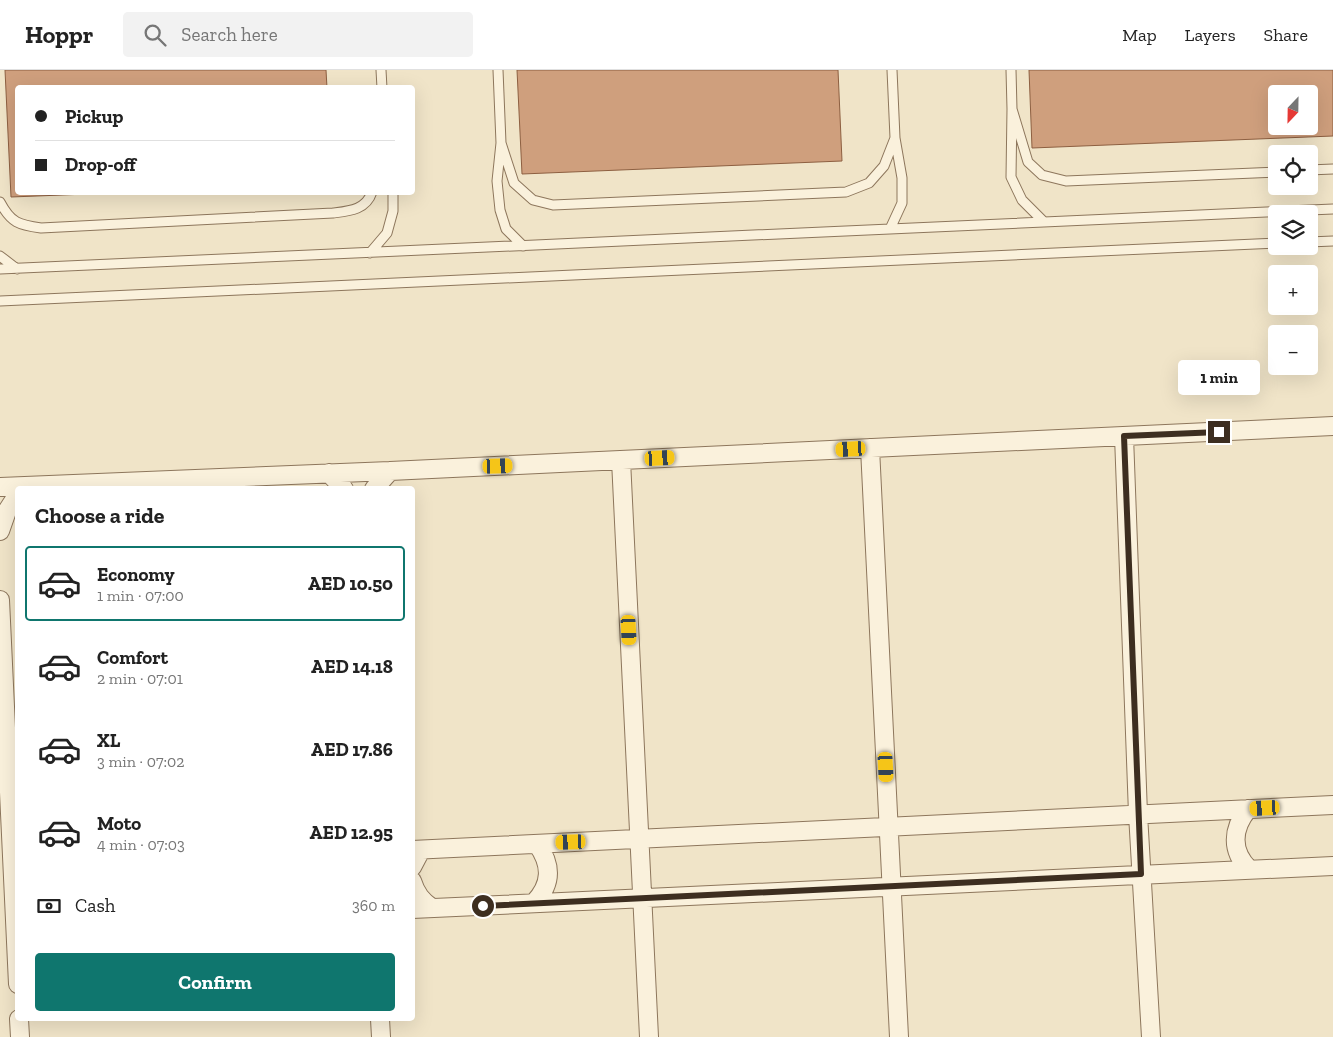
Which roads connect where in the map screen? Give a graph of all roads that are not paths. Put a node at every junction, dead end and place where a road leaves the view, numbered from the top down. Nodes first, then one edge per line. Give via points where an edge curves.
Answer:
1 (381, 70) edge
2 (498, 70) edge
3 (892, 70) edge
4 (1011, 70) edge
5 (382, 85) edge
6 (1012, 110) junction
7 (895, 138) junction
8 (501, 143) junction
9 (1333, 169) edge
10 (1318, 170) edge
11 (1268, 172) edge
12 (371, 195) edge
13 (392, 195) edge
14 (0, 202) edge
15 (1333, 209) edge
16 (1044, 222) junction
17 (890, 229) junction
18 (1333, 241) edge
19 (1318, 242) edge
20 (1268, 243) edge
21 (523, 246) junction
22 (370, 253) junction
23 (0, 256) edge
24 (17, 268) junction
25 (0, 269) edge
26 (0, 300) edge
27 (1333, 426) edge
28 (1124, 436) junction
29 (870, 448) junction
30 (621, 460) junction
31 (390, 471) junction
32 (329, 473) junction
33 (93, 486) edge
34 (341, 486) edge
35 (377, 486) edge
36 (0, 488) edge
37 (15, 490) edge
38 (15, 498) edge
39 (0, 531) edge
40 (0, 600) edge
41 (1333, 805) edge
42 (1248, 809) junction
43 (1138, 814) junction
44 (889, 826) junction
45 (639, 839) junction
46 (536, 844) junction
47 (417, 850) edge
48 (1333, 866) edge
49 (1250, 869) junction
50 (10, 870) edge
51 (1141, 874) junction
52 (892, 886) junction
53 (415, 889) edge
54 (642, 898) junction
55 (534, 903) junction
56 (432, 908) junction
57 (415, 909) edge
58 (11, 928) edge
59 (15, 960) edge
60 (19, 1021) edge
61 (380, 1021) edge
62 (20, 1037) edge
63 (381, 1037) edge
64 (649, 1037) edge
65 (899, 1037) edge
66 (1151, 1037) edge

1 - 5 lane
2 - 8 lane
3 - 7 lane
4 - 6 lane
6 - 11 lane via 1028,162 1042,175 1066,181
6 - 16 lane via 1011,177 1022,200
7 - 8 lane via 884,166 869,183 846,192 552,205 534,200 514,183
7 - 17 lane via 902,178 902,203
8 - 21 lane via 497,181 500,210 506,228
9 - 10 lane
12 - 14 lane via 358,209 333,213 41,228 21,225 7,215
13 - 22 lane via 393,211 387,233
15 - 16 lane
16 - 17 lane
17 - 21 lane
18 - 19 lane
20 - 26 lane
21 - 22 lane
22 - 24 lane
23 - 24 lane
24 - 25 lane
27 - 28 street
28 - 29 street
28 - 43 street
29 - 30 street
29 - 44 street
30 - 31 street
30 - 45 street
31 - 32 street
31 - 35 street
32 - 33 street
32 - 34 street
36 - 37 street
38 - 39 street
40 - 50 street
41 - 42 street
42 - 43 street
42 - 49 street via 1239,821 1235,836 1238,854
43 - 44 street
43 - 51 street
44 - 45 street
44 - 52 street
45 - 46 street
45 - 54 street
46 - 47 street
46 - 55 street via 548,871 544,888
48 - 49 street
49 - 51 street
50 - 58 street
51 - 52 street
51 - 66 street
52 - 54 street
52 - 65 street
53 - 56 street
54 - 55 street
54 - 64 street
55 - 56 street
56 - 57 street
58 - 59 street
60 - 62 street
61 - 63 street

